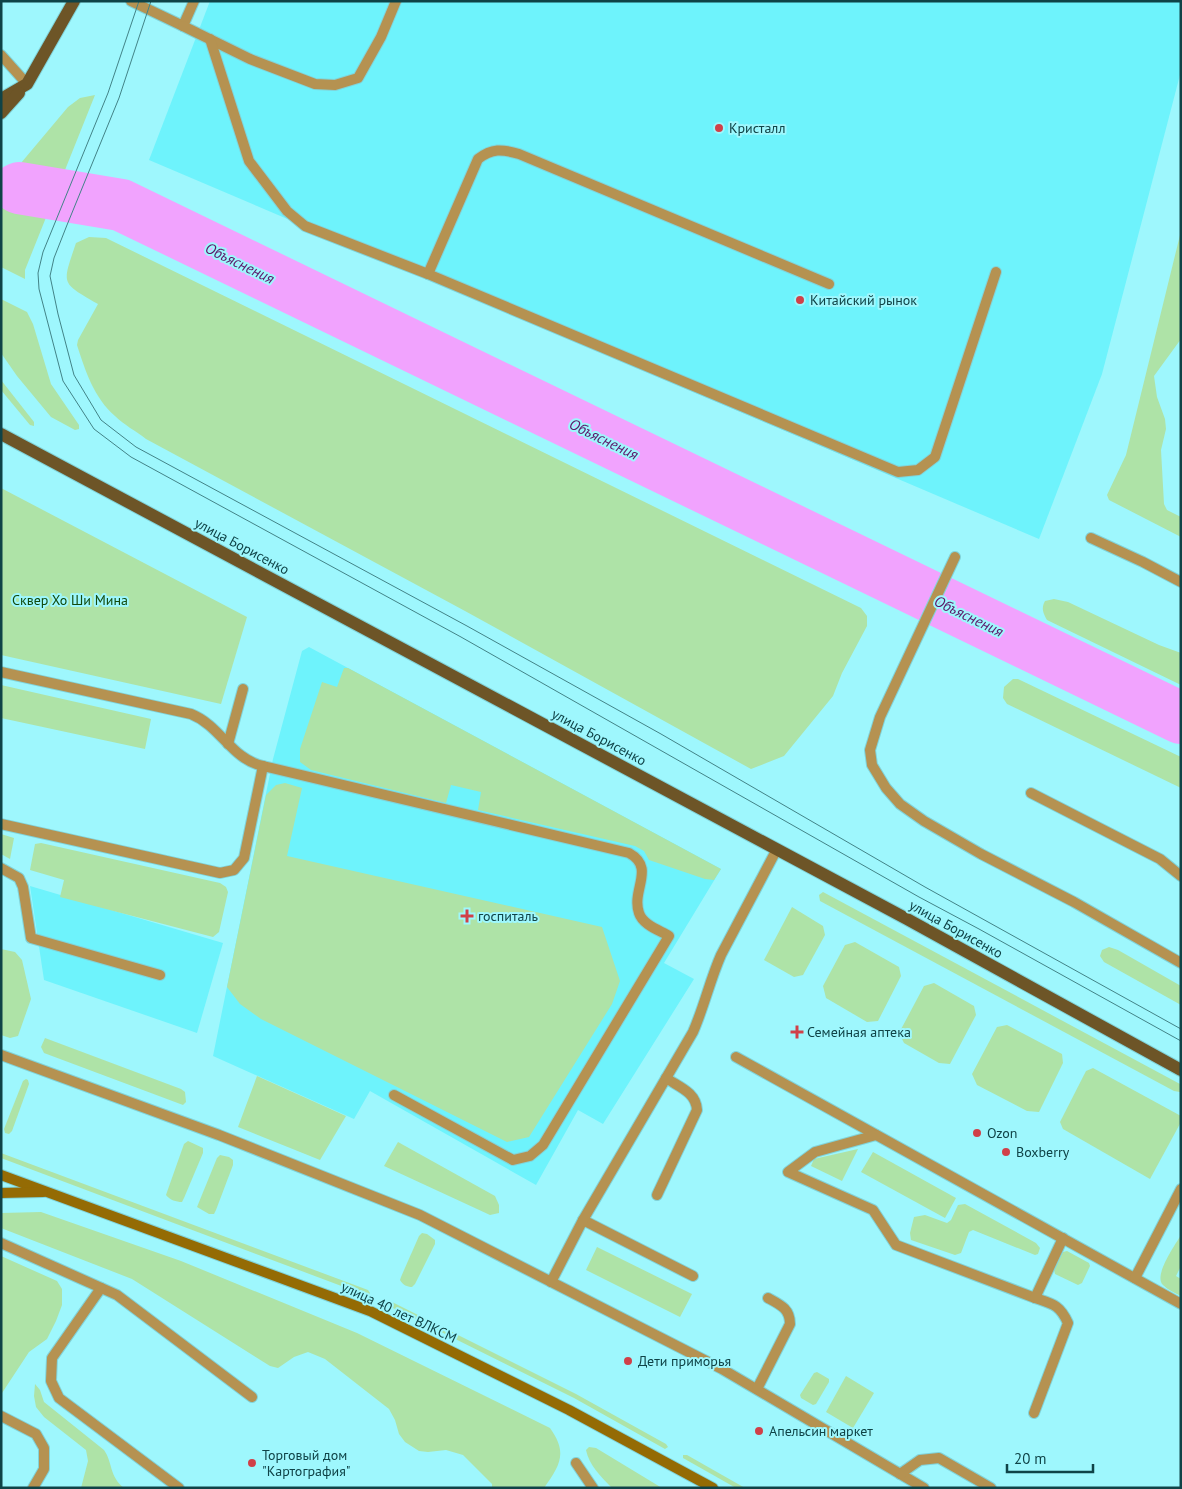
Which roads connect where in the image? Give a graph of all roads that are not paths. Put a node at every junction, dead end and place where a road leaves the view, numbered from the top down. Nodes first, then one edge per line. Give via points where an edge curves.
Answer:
1 (74, 1) edge
2 (131, 1) edge
3 (194, 1) edge
4 (396, 1) edge
5 (183, 26) junction
6 (210, 38) junction
7 (1, 55) edge
8 (27, 84) junction
9 (1, 99) edge
10 (1, 113) edge
11 (996, 272) dead end
12 (428, 274) junction
13 (828, 284) dead end
14 (4, 433) edge
15 (1091, 538) dead end
16 (955, 557) dead end
17 (1181, 582) edge
18 (1, 672) edge
19 (243, 689) dead end
20 (228, 744) junction
21 (263, 766) junction
22 (1031, 793) dead end
23 (1, 824) edge
24 (777, 849) junction
25 (2, 868) edge
26 (1181, 876) edge
27 (1181, 963) edge
28 (160, 975) dead end
29 (1, 1055) edge
30 (736, 1057) dead end
31 (1181, 1070) edge
32 (666, 1078) junction
33 (394, 1095) dead end
34 (876, 1135) junction
35 (1, 1175) edge
36 (1181, 1189) edge
37 (50, 1192) junction
38 (1, 1193) edge
39 (657, 1195) dead end
40 (583, 1220) junction
41 (1063, 1238) junction
42 (1, 1243) edge
43 (693, 1276) dead end
44 (1135, 1278) junction
45 (551, 1282) junction
46 (101, 1288) junction
47 (768, 1298) dead end
48 (1035, 1298) junction
49 (1181, 1304) edge
50 (757, 1389) junction
51 (252, 1397) dead end
52 (1034, 1412) dead end
53 (1, 1416) edge
54 (576, 1464) dead end
55 (900, 1474) junction
56 (33, 1488) edge
57 (179, 1488) edge
58 (593, 1488) edge
59 (713, 1488) edge
60 (924, 1488) edge
61 (991, 1488) edge

1 - 8 main road
2 - 5 street
3 - 5 street
4 - 6 street via 358,78 335,85 315,84 250,59
5 - 6 street
6 - 12 street via 249,161 287,211 305,226
7 - 8 street
8 - 9 main road
8 - 10 main road
11 - 12 street via 935,457 918,470 898,472
12 - 13 street via 478,159 486,152 505,150
14 - 24 main road, улица Борисенко
15 - 17 street
16 - 27 street via 880,717 870,750 872,765 900,804 942,832
18 - 20 street via 191,714 202,719
19 - 20 street
20 - 21 street via 246,760
21 - 23 street via 244,858 234,870 220,873
21 - 33 street via 629,853 638,858 642,868 639,913 648,924 669,936 543,1145 530,1156 513,1160
22 - 26 street via 1160,859
24 - 31 main road, улица Борисенко
24 - 32 street via 714,971 693,1032
25 - 28 street via 19,878 23,887 31,938
29 - 45 street via 219,1135 420,1214
30 - 34 street
32 - 39 street via 694,1096 697,1110
32 - 40 street
34 - 41 street
34 - 48 street via 816,1152 788,1172 872,1210 896,1245
35 - 37 main road, улица 40 лет ВЛКСМ
36 - 44 street
37 - 38 main road
37 - 59 main road, улица 40 лет ВЛКСМ via 374,1313 569,1410
40 - 43 street
40 - 45 street
41 - 44 street
41 - 48 street
42 - 46 street
44 - 49 street
45 - 50 street
46 - 51 street via 117,1295
46 - 57 street via 52,1358 51,1381 59,1398
47 - 50 street via 784,1307 790,1316 790,1324
48 - 52 street via 1063,1312 1068,1323
50 - 55 street
53 - 56 street via 36,1434 44,1448 44,1469
54 - 58 street
55 - 60 street
55 - 61 street via 920,1460 939,1458

